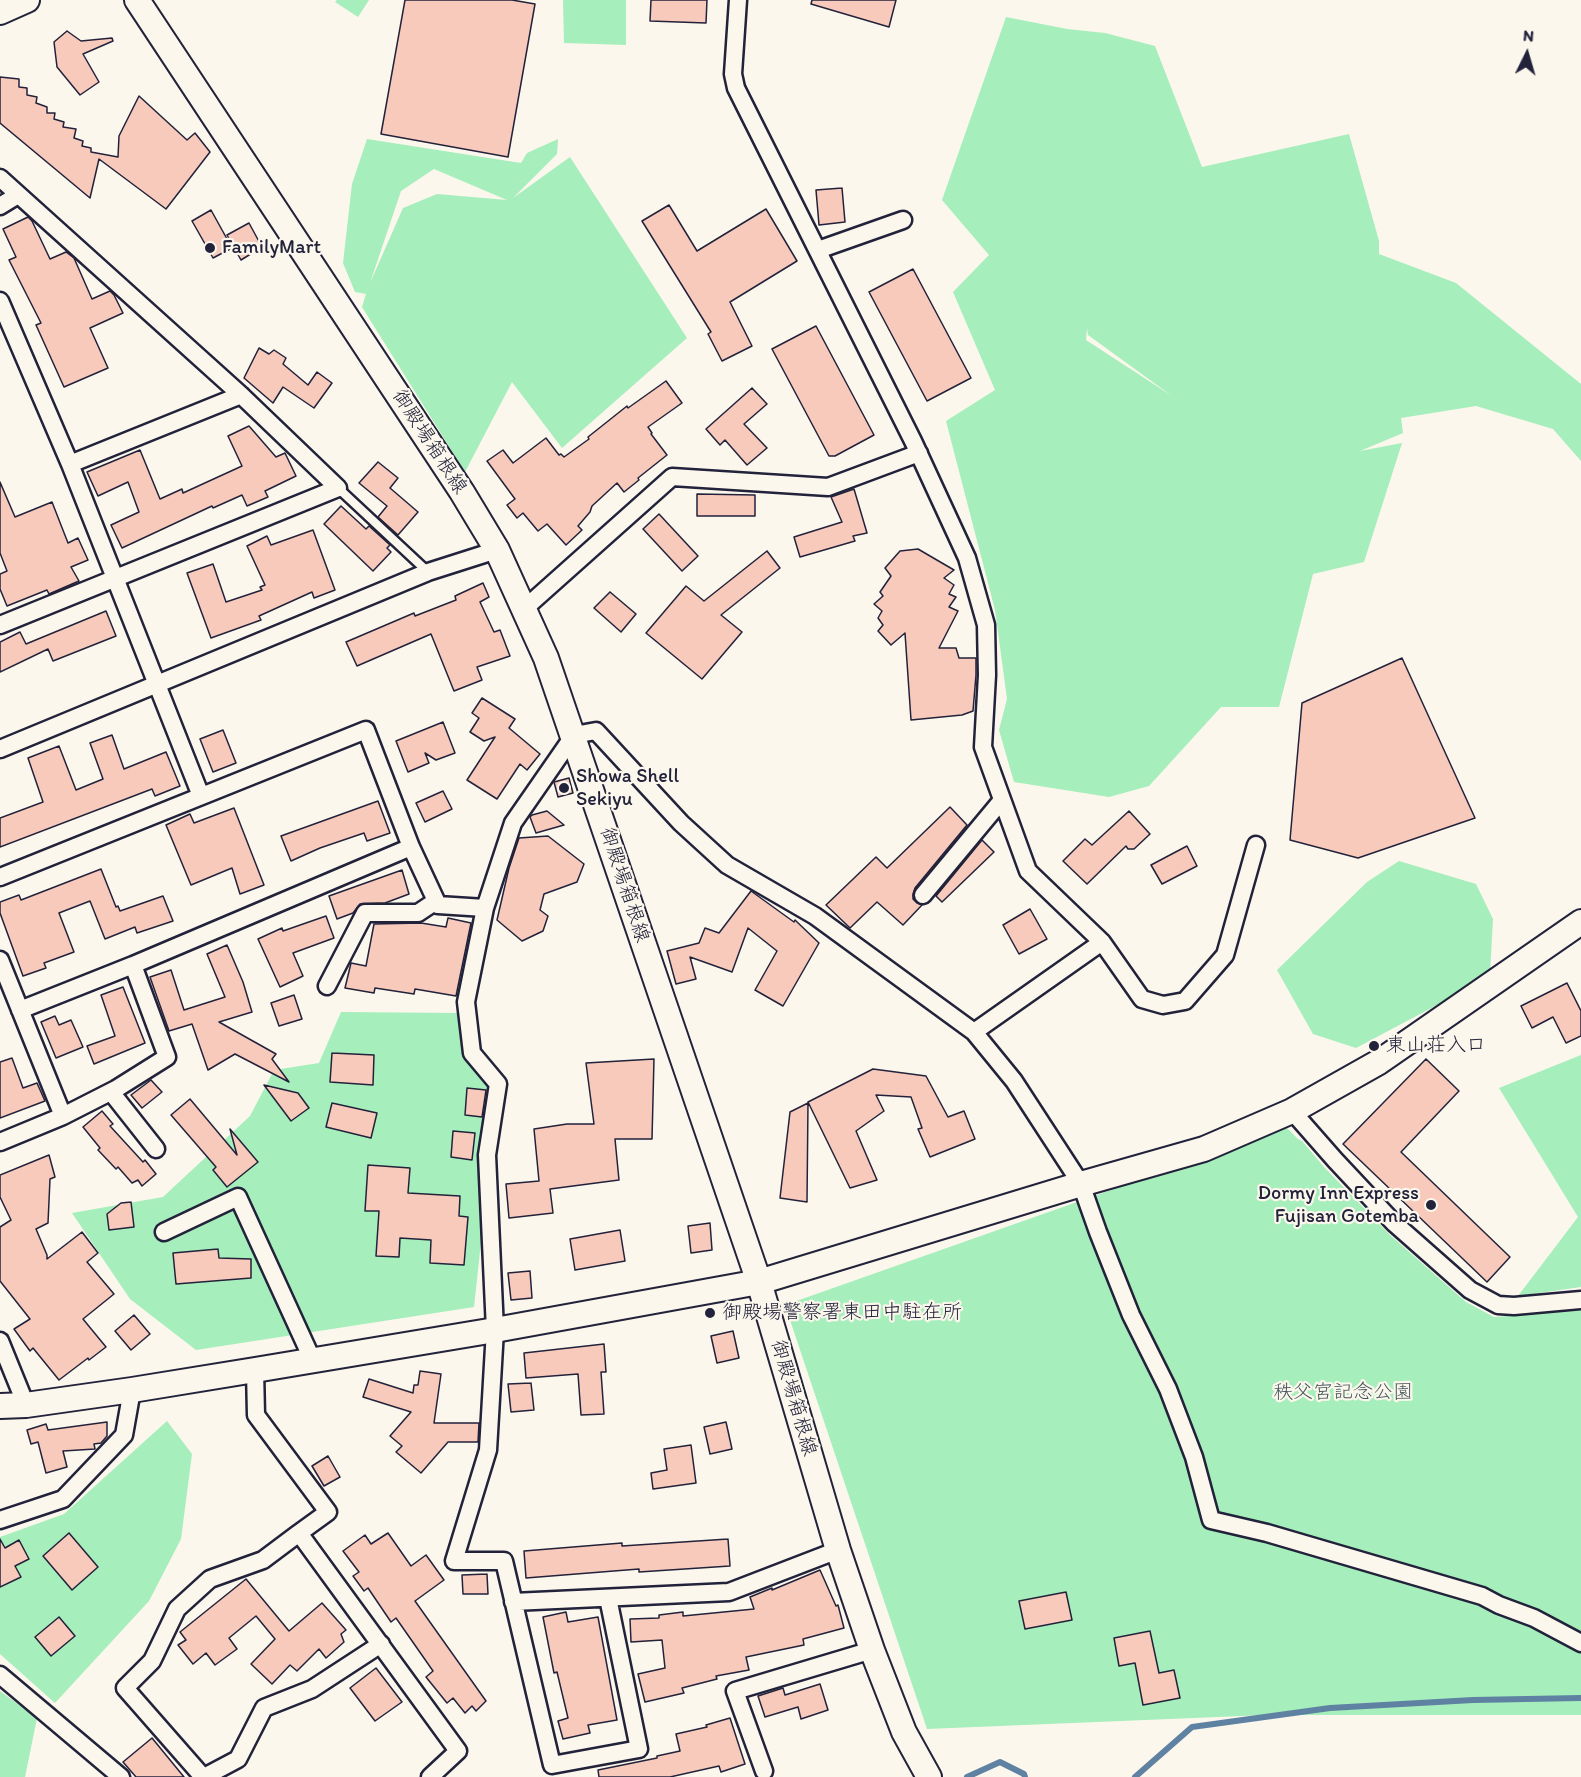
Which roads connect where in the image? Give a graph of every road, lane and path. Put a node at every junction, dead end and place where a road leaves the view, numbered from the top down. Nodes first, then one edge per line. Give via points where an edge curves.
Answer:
1 (27, 0) edge
2 (137, 0) edge
3 (738, 0) edge
4 (0, 12) edge
5 (0, 178) edge
6 (18, 195) junction
7 (0, 206) edge
8 (903, 219) dead end
9 (818, 250) junction
10 (0, 301) edge
11 (241, 395) junction
12 (919, 453) junction
13 (70, 464) junction
14 (338, 488) junction
15 (497, 550) junction
16 (428, 572) junction
17 (116, 578) junction
18 (524, 609) junction
19 (0, 625) edge
20 (156, 684) junction
21 (573, 735) junction
22 (0, 749) edge
23 (201, 796) junction
24 (1002, 800) junction
25 (1256, 845) dead end
26 (411, 847) junction
27 (0, 877) edge
28 (923, 895) dead end
29 (436, 901) junction
30 (484, 908) junction
31 (1581, 922) edge
32 (1102, 942) junction
33 (0, 960) edge
34 (133, 965) junction
35 (327, 986) dead end
36 (20, 1010) junction
37 (974, 1032) junction
38 (111, 1092) junction
39 (1292, 1111) junction
40 (63, 1116) junction
41 (0, 1142) edge
42 (156, 1149) dead end
43 (1081, 1184) junction
44 (164, 1232) dead end
45 (759, 1282) junction
46 (1581, 1300) edge
47 (495, 1330) junction
48 (0, 1341) edge
49 (313, 1361) junction
50 (255, 1370) junction
51 (132, 1390) junction
52 (26, 1405) junction
53 (0, 1406) edge
54 (0, 1520) edge
55 (299, 1533) junction
56 (838, 1550) junction
57 (608, 1598) junction
58 (513, 1602) junction
59 (1581, 1643) edge
60 (381, 1644) junction
61 (872, 1650) junction
62 (0, 1675) edge
63 (764, 1771) dead end
64 (121, 1777) edge
65 (203, 1777) edge
66 (430, 1777) edge
67 (929, 1777) edge

1 - 4 main road
2 - 15 main road, 御殿場箱根線
3 - 9 street via 733,74 736,88
5 - 6 street
6 - 7 street
6 - 11 street
8 - 9 street
9 - 12 street
10 - 13 street
11 - 13 street
11 - 14 street
12 - 18 street via 828,486 672,477
12 - 24 street via 967,558 986,625 982,747
13 - 17 street
14 - 16 lane
14 - 17 street
15 - 16 street
15 - 18 main road, 御殿場箱根線
16 - 20 street
17 - 19 street
17 - 20 street
18 - 21 main road, 御殿場箱根線
20 - 22 street
20 - 23 street
21 - 30 street via 513,823
21 - 37 street via 596,731 681,823 727,865 815,916
21 - 45 main road, 御殿場箱根線
23 - 26 street via 366,730
23 - 27 street
24 - 28 street
24 - 32 street via 1028,871
25 - 32 street via 1225,955 1185,1001 1163,1005 1142,999
26 - 29 street
26 - 34 street
29 - 30 street via 438,905
29 - 35 street via 418,913 366,913
30 - 47 street via 466,1002 472,1053 498,1084 488,1155
31 - 39 main road via 1378,1062
32 - 37 street
33 - 36 street
34 - 36 street
34 - 38 street via 167,1057
36 - 40 street
37 - 43 street via 1014,1081
38 - 40 street
38 - 42 street
39 - 43 main road via 1204,1149
39 - 46 street via 1394,1223 1470,1290 1498,1305
40 - 41 street
43 - 45 main road
43 - 59 street via 1131,1315 1168,1389 1194,1457 1211,1520 1482,1596 1534,1617
44 - 49 street via 238,1197
45 - 47 main road
45 - 56 main road, 御殿場箱根線
47 - 49 main road
47 - 58 street via 488,1450 454,1561 504,1561
48 - 52 street
49 - 50 main road
50 - 51 main road
50 - 55 street via 256,1415 328,1512
51 - 52 main road
51 - 54 street via 124,1435 63,1499
52 - 53 main road
55 - 60 street
55 - 65 street via 263,1560 210,1579 177,1609 152,1660 124,1688
56 - 57 street via 729,1592
56 - 61 main road, 御殿場箱根線
57 - 58 street
57 - 58 street via 639,1749 552,1765
60 - 65 street via 312,1689 264,1708 238,1759
60 - 66 street via 458,1751
61 - 63 street via 735,1691
61 - 67 main road, 御殿場箱根線 via 904,1732
62 - 64 street

